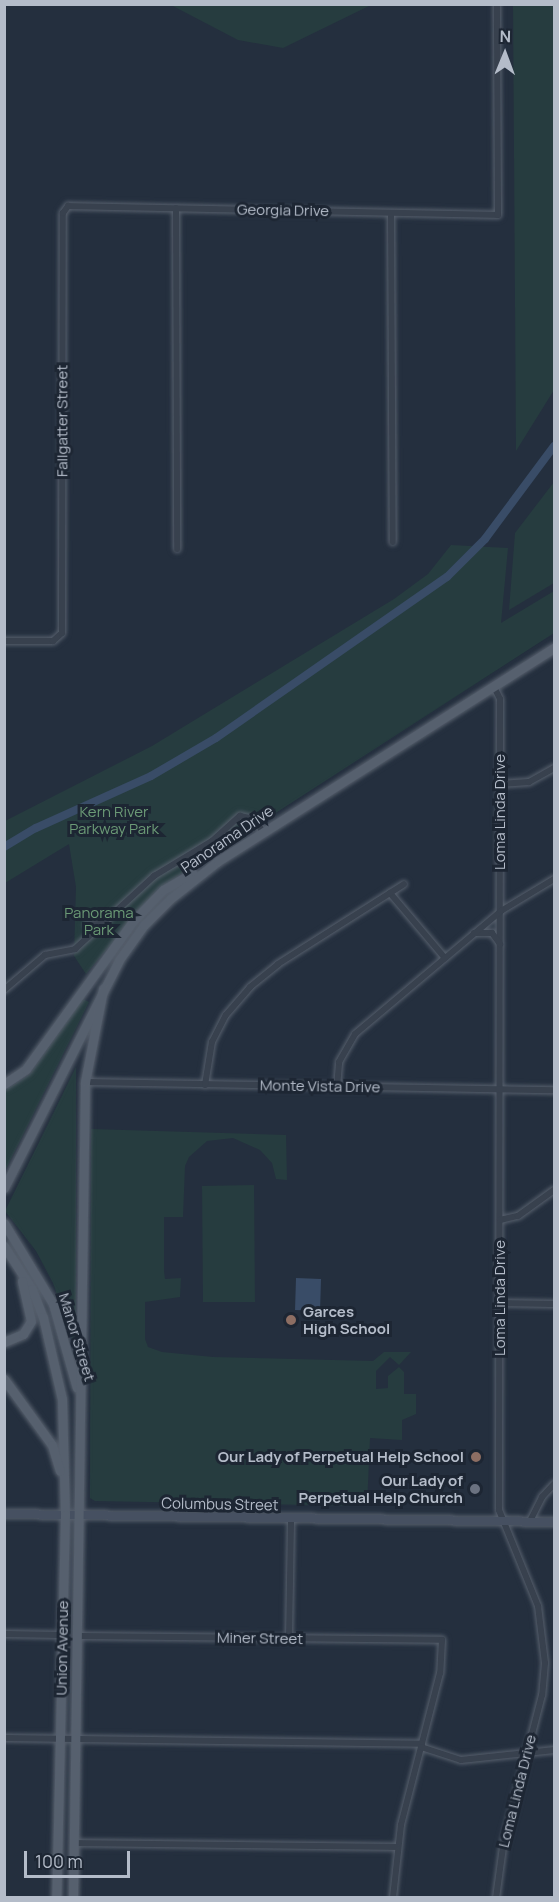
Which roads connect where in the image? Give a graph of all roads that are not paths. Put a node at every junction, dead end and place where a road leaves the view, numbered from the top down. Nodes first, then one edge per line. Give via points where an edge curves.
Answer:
1 (497, 4) edge
2 (68, 206) joint
3 (176, 208) junction
4 (391, 213) junction
5 (393, 542) dead end
6 (177, 549) dead end
7 (4, 641) edge
8 (555, 648) edge
9 (494, 687) junction
10 (555, 768) edge
11 (500, 784) junction
12 (260, 834) junction
13 (555, 879) edge
14 (404, 884) dead end
15 (390, 892) junction
16 (501, 911) junction
17 (101, 924) junction
18 (87, 925) dead end
19 (474, 933) junction
20 (501, 945) junction
21 (445, 958) junction
22 (103, 989) junction
23 (4, 990) edge
24 (86, 1082) junction
25 (4, 1084) edge
26 (205, 1085) junction
27 (338, 1087) junction
28 (501, 1089) junction
29 (555, 1089) edge
30 (4, 1188) edge
31 (555, 1190) edge
32 (500, 1220) junction
33 (4, 1223) edge
34 (4, 1246) edge
35 (15, 1261) junction
36 (499, 1303) junction
37 (555, 1304) edge
38 (4, 1342) edge
39 (4, 1379) edge
40 (62, 1399) joint
41 (79, 1399) junction
42 (555, 1484) edge
43 (65, 1500) junction
44 (4, 1514) edge
45 (65, 1515) junction
46 (80, 1515) junction
47 (291, 1518) junction
48 (503, 1521) junction
49 (530, 1521) junction
50 (555, 1522) edge
51 (4, 1634) edge
52 (61, 1635) junction
53 (78, 1636) junction
54 (289, 1638) junction
55 (4, 1738) edge
56 (58, 1739) junction
57 (75, 1739) junction
58 (421, 1745) junction
59 (527, 1750) junction
60 (555, 1750) edge
61 (74, 1843) junction
62 (397, 1847) junction
63 (56, 1898) edge
64 (73, 1898) edge
65 (393, 1898) edge
66 (496, 1898) edge

1 - 4 street, Georgia Drive via 498,214
2 - 3 street, Georgia Drive
2 - 7 street, Fallgatter Street via 62,222 60,637 53,642
3 - 4 street, Georgia Drive
3 - 6 street
4 - 5 street
8 - 9 main road, Panorama Drive
9 - 11 street, Loma Linda Drive via 500,699
9 - 12 main road, Panorama Drive
10 - 11 street via 529,782
11 - 16 street, Loma Linda Drive
12 - 17 street via 254,819 240,816 212,841 154,876
12 - 22 main road, Panorama Drive via 199,874 170,899 144,925
12 - 25 main road via 156,896 133,921 26,1069
13 - 16 street
14 - 15 street
15 - 21 street
15 - 26 street via 278,964 250,987 226,1015 212,1042
16 - 19 street
16 - 20 street, Loma Linda Drive
17 - 18 street
17 - 23 street via 75,949 45,955
19 - 20 street via 492,933
19 - 21 street
20 - 28 street, Loma Linda Drive
21 - 27 street via 355,1034 343,1053
22 - 24 main road
22 - 30 main road, Panorama Drive
24 - 26 street, Monte Vista Drive
24 - 41 main road
26 - 27 street, Monte Vista Drive
27 - 28 street, Monte Vista Drive
28 - 29 street, Monte Vista Drive
28 - 32 street, Loma Linda Drive
31 - 32 street via 518,1216
32 - 36 street, Loma Linda Drive
33 - 41 main road, Manor Street via 53,1304
34 - 35 main road, Manor Street
35 - 38 main road via 31,1321 23,1334
35 - 40 main road, Manor Street via 43,1317
36 - 37 street
36 - 48 street, Loma Linda Drive via 499,1510
39 - 43 main road via 52,1445
40 - 43 main road, Union Avenue
41 - 46 main road, Union Avenue
42 - 49 street via 542,1497
43 - 45 main road, Union Avenue
44 - 45 main road, Columbus Street
45 - 46 main road, Columbus Street
45 - 52 main road, Union Avenue
46 - 47 main road, Columbus Street
46 - 53 main road, Union Avenue
47 - 48 main road, Columbus Street
47 - 54 street
48 - 49 main road, Columbus Street
48 - 59 street, Loma Linda Drive via 538,1606 545,1644 542,1695
49 - 50 main road, Columbus Street
51 - 52 street
52 - 56 main road, Union Avenue
53 - 54 street, Miner Street
53 - 57 main road, Union Avenue
54 - 58 street, Miner Street via 442,1640 440,1673
55 - 56 street
56 - 57 street
56 - 63 main road, Union Avenue
57 - 58 street
57 - 61 main road, Union Avenue
58 - 59 street via 461,1760
58 - 62 street
59 - 60 street
59 - 66 street, Loma Linda Drive via 503,1847
61 - 62 street
61 - 64 main road, Union Avenue
62 - 65 street

